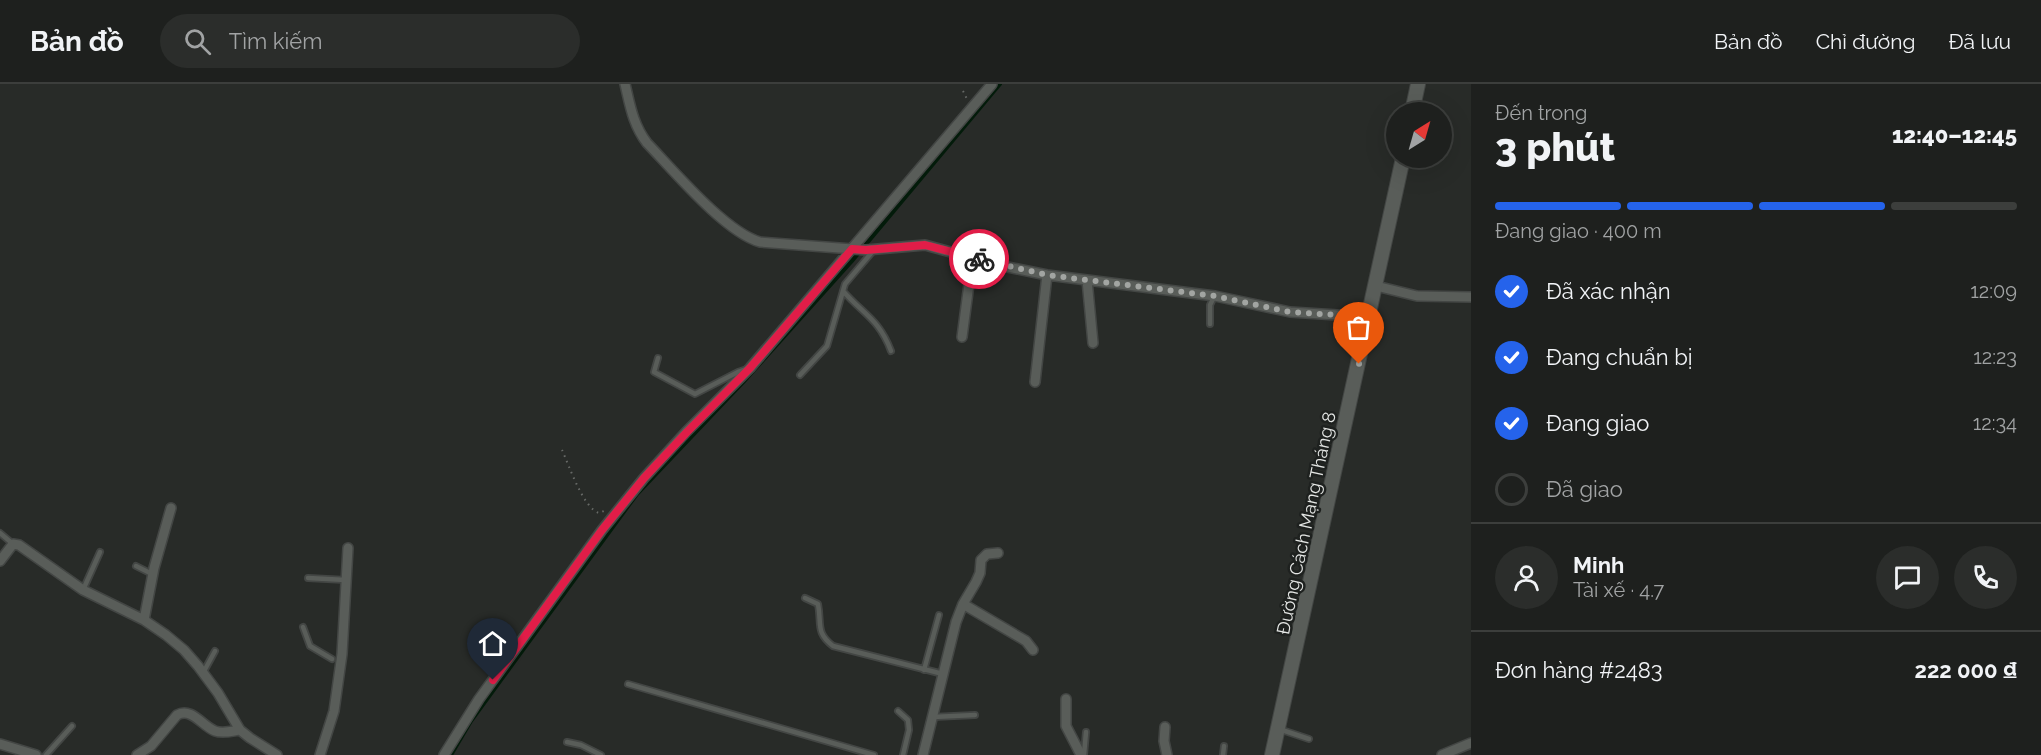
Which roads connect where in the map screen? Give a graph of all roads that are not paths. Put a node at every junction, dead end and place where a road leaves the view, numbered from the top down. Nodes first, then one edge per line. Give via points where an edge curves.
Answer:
1 (625, 84) edge
2 (992, 84) edge
3 (1418, 84) edge
4 (1414, 102) edge
5 (1401, 168) edge
6 (854, 250) junction
7 (870, 250) junction
8 (976, 258) junction
9 (1047, 275) junction
10 (1087, 280) junction
11 (1376, 286) junction
12 (843, 291) junction
13 (1215, 296) junction
14 (1471, 297) edge
15 (1369, 317) junction
16 (1210, 324) dead end
17 (962, 338) dead end
18 (1093, 343) dead end
19 (891, 351) dead end
20 (658, 358) dead end
21 (750, 368) junction
22 (800, 375) dead end
23 (1035, 382) dead end
24 (171, 508) dead end
25 (0, 533) edge
26 (13, 544) junction
27 (348, 548) dead end
28 (100, 552) dead end
29 (998, 553) dead end
30 (0, 561) edge
31 (136, 566) dead end
32 (153, 575) junction
33 (308, 578) dead end
34 (346, 580) junction
35 (83, 590) junction
36 (805, 598) dead end
37 (963, 604) junction
38 (939, 615) dead end
39 (144, 620) junction
40 (303, 627) dead end
41 (1033, 650) dead end
42 (215, 651) dead end
43 (336, 661) junction
44 (924, 670) junction
45 (203, 673) junction
46 (944, 675) junction
47 (628, 684) dead end
48 (1066, 699) dead end
49 (898, 711) dead end
50 (975, 715) dead end
51 (933, 717) junction
52 (72, 726) dead end
53 (1165, 727) dead end
54 (240, 729) junction
55 (1279, 729) junction
56 (1086, 732) dead end
57 (1309, 739) dead end
58 (567, 742) dead end
59 (1471, 742) edge
60 (0, 744) edge
61 (1224, 746) dead end
62 (36, 755) edge
63 (46, 755) edge
64 (137, 755) edge
65 (277, 755) edge
66 (320, 755) edge
67 (444, 755) edge
68 (602, 755) edge
69 (874, 755) edge
70 (903, 755) edge
71 (923, 755) edge
72 (1082, 755) edge
73 (1167, 755) edge
74 (1223, 755) edge
75 (1272, 755) edge
76 (1442, 755) edge

1 - 6 street via 638,131 740,234 760,242
2 - 6 street
3 - 4 street
5 - 11 street, Đường Cách Mạng Tháng 8
6 - 7 street
6 - 21 street
7 - 8 street via 925,245
7 - 12 lane
8 - 9 street
8 - 17 street
9 - 10 street
9 - 23 street
10 - 13 street
10 - 18 street
11 - 14 street via 1417,296
11 - 15 street, Đường Cách Mạng Tháng 8
12 - 19 lane via 884,334
12 - 22 lane via 827,346
13 - 15 street via 1290,312
13 - 16 lane via 1210,305
15 - 55 street, Đường Cách Mạng Tháng 8
20 - 21 lane via 654,372 695,394
21 - 67 street via 687,432 602,530
24 - 32 street
25 - 26 lane
26 - 30 street
26 - 35 street
27 - 34 street
28 - 35 lane
29 - 37 street via 987,554 981,560 980,573
31 - 32 lane
32 - 39 street
33 - 34 lane
34 - 43 street
35 - 39 street
36 - 44 lane via 818,604 819,627 823,638 833,646
37 - 41 street via 1026,641
37 - 46 street
38 - 44 lane
39 - 45 street via 184,650
40 - 43 lane via 310,646
42 - 45 lane
43 - 66 street via 334,711
44 - 46 lane
45 - 54 street
46 - 51 street
47 - 69 lane
48 - 72 street via 1066,726
49 - 70 lane via 908,720
50 - 51 lane
51 - 71 street
52 - 63 lane
53 - 73 street
54 - 64 street via 214,731 183,712 152,746
54 - 65 street
55 - 57 lane
55 - 75 street, Đường Cách Mạng Tháng 8
56 - 72 lane
58 - 68 lane
59 - 76 street
60 - 62 street
61 - 74 lane

